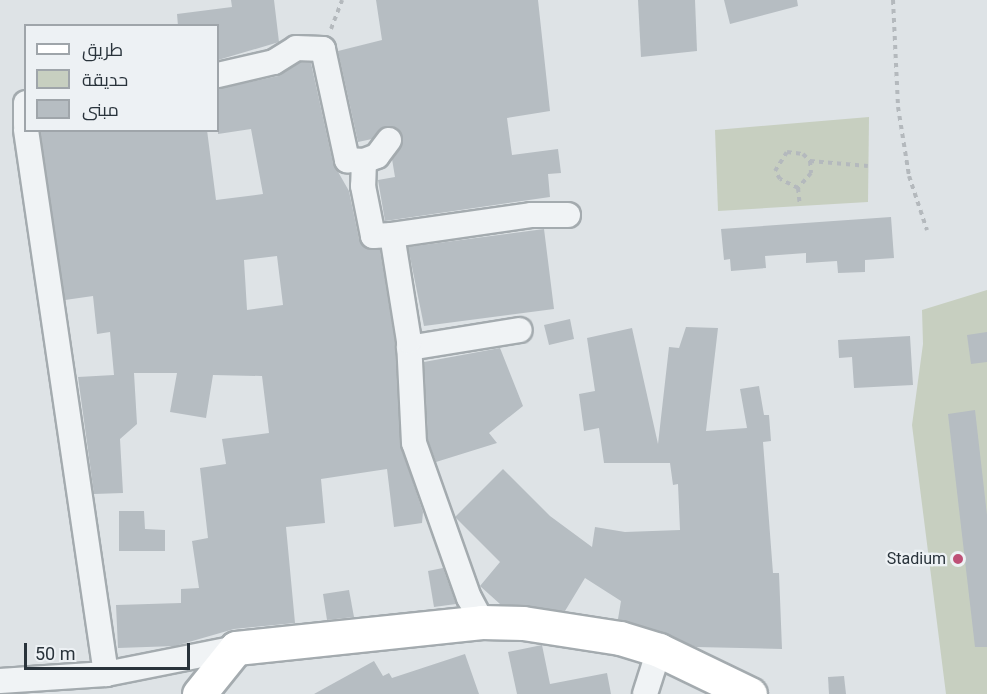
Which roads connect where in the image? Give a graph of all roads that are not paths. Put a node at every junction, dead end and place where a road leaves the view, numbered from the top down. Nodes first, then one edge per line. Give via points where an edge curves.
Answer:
1 (219, 75) edge
2 (26, 132) edge
3 (389, 140) dead end
4 (364, 161) junction
5 (567, 215) dead end
6 (392, 235) junction
7 (520, 330) dead end
8 (409, 348) junction
9 (482, 622) junction
10 (236, 648) junction
11 (659, 650) junction
12 (106, 674) junction
13 (0, 681) edge
14 (199, 694) edge
15 (645, 694) edge
16 (750, 694) edge

1 - 4 street via 274,62 296,48 323,49 347,160
2 - 12 street
3 - 4 street via 377,156
4 - 6 street via 363,186 373,236
5 - 6 street via 531,215
6 - 8 street
7 - 8 street
8 - 9 street via 414,443 469,598
9 - 10 street
9 - 11 street via 572,629
10 - 12 street
10 - 14 street
11 - 15 street
11 - 16 street
12 - 13 street

